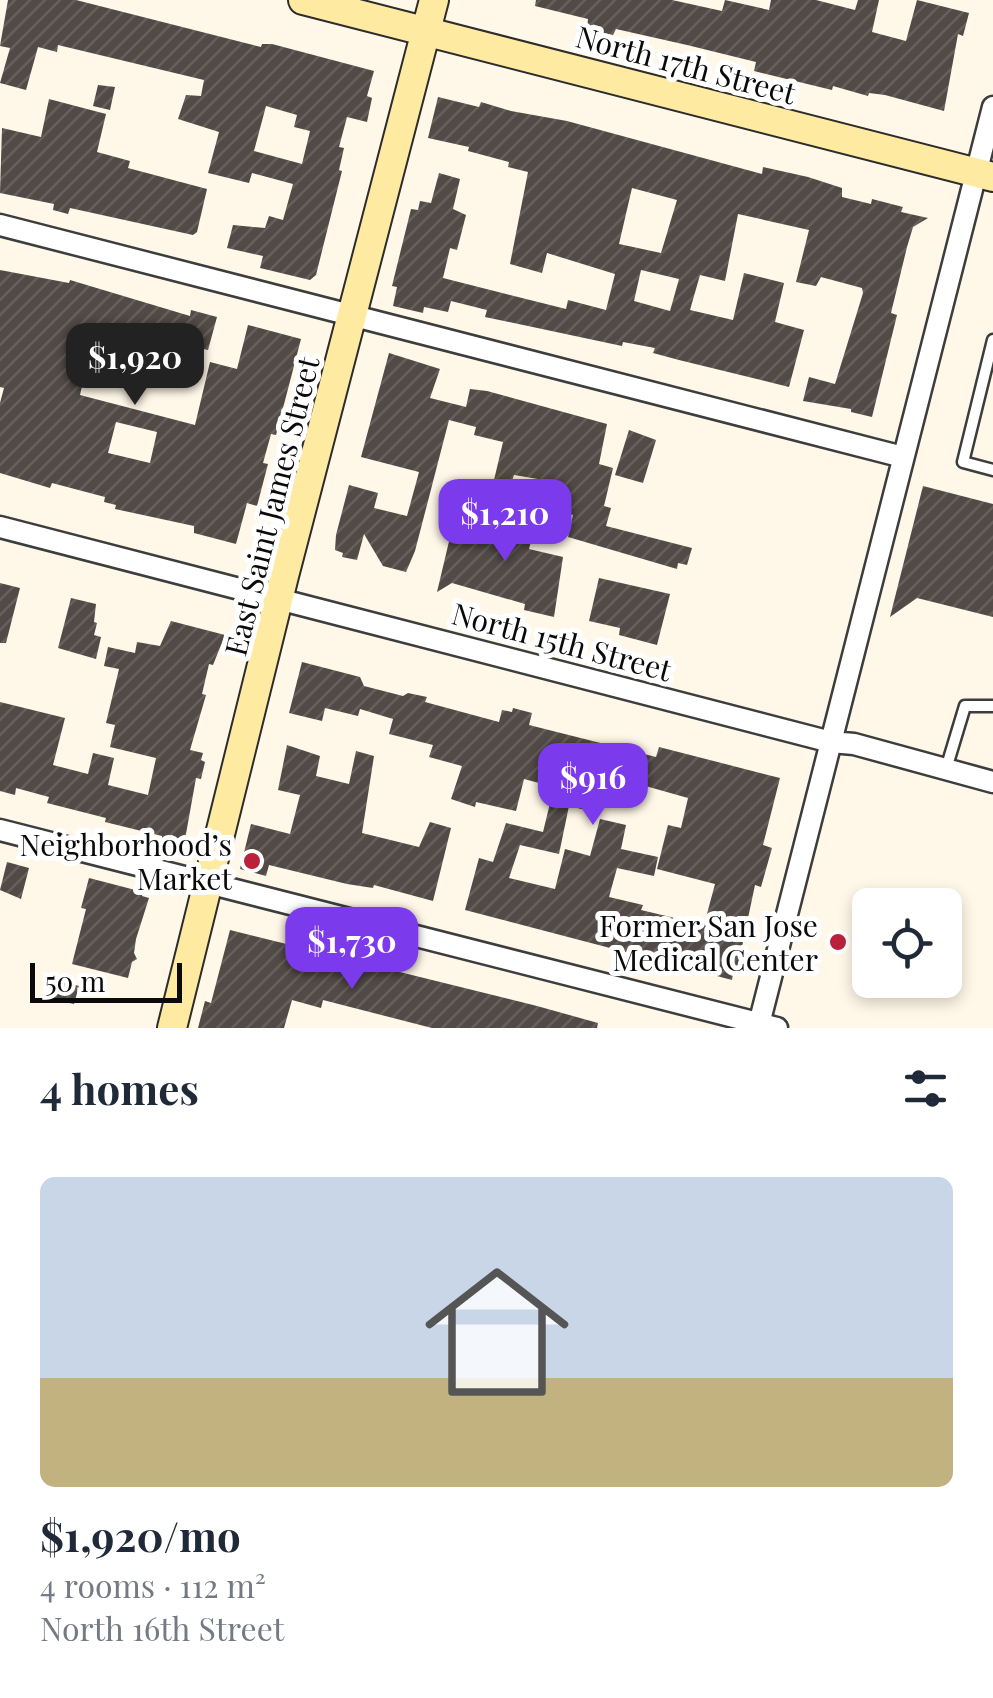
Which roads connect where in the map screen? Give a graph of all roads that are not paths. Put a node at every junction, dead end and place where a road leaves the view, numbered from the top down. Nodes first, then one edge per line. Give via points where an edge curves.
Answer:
1 (303, 0) edge
2 (434, 0) edge
3 (426, 30) junction
4 (993, 108) edge
5 (984, 175) edge
6 (0, 225) edge
7 (354, 314) junction
8 (993, 340) edge
9 (903, 457) junction
10 (993, 470) edge
11 (0, 527) edge
12 (280, 598) junction
13 (993, 706) edge
14 (830, 742) junction
15 (946, 769) junction
16 (993, 782) edge
17 (0, 830) edge
18 (209, 883) junction
19 (765, 1026) edge
20 (172, 1028) edge

1 - 3 street, North 17th Street
2 - 3 street, East Saint James Street
3 - 5 street, North 17th Street
3 - 7 street, East Saint James Street
4 - 5 street
5 - 9 street
6 - 7 street
7 - 9 street
7 - 12 street, East Saint James Street
8 - 10 lane via 963,462
9 - 14 street
11 - 12 street, North 15th Street
12 - 14 street, North 15th Street
12 - 18 street, East Saint James Street
13 - 15 lane via 965,706
14 - 15 street, North 15th Street
14 - 19 street
15 - 16 street, North 15th Street
17 - 18 street
18 - 19 street
18 - 20 street, East Saint James Street

